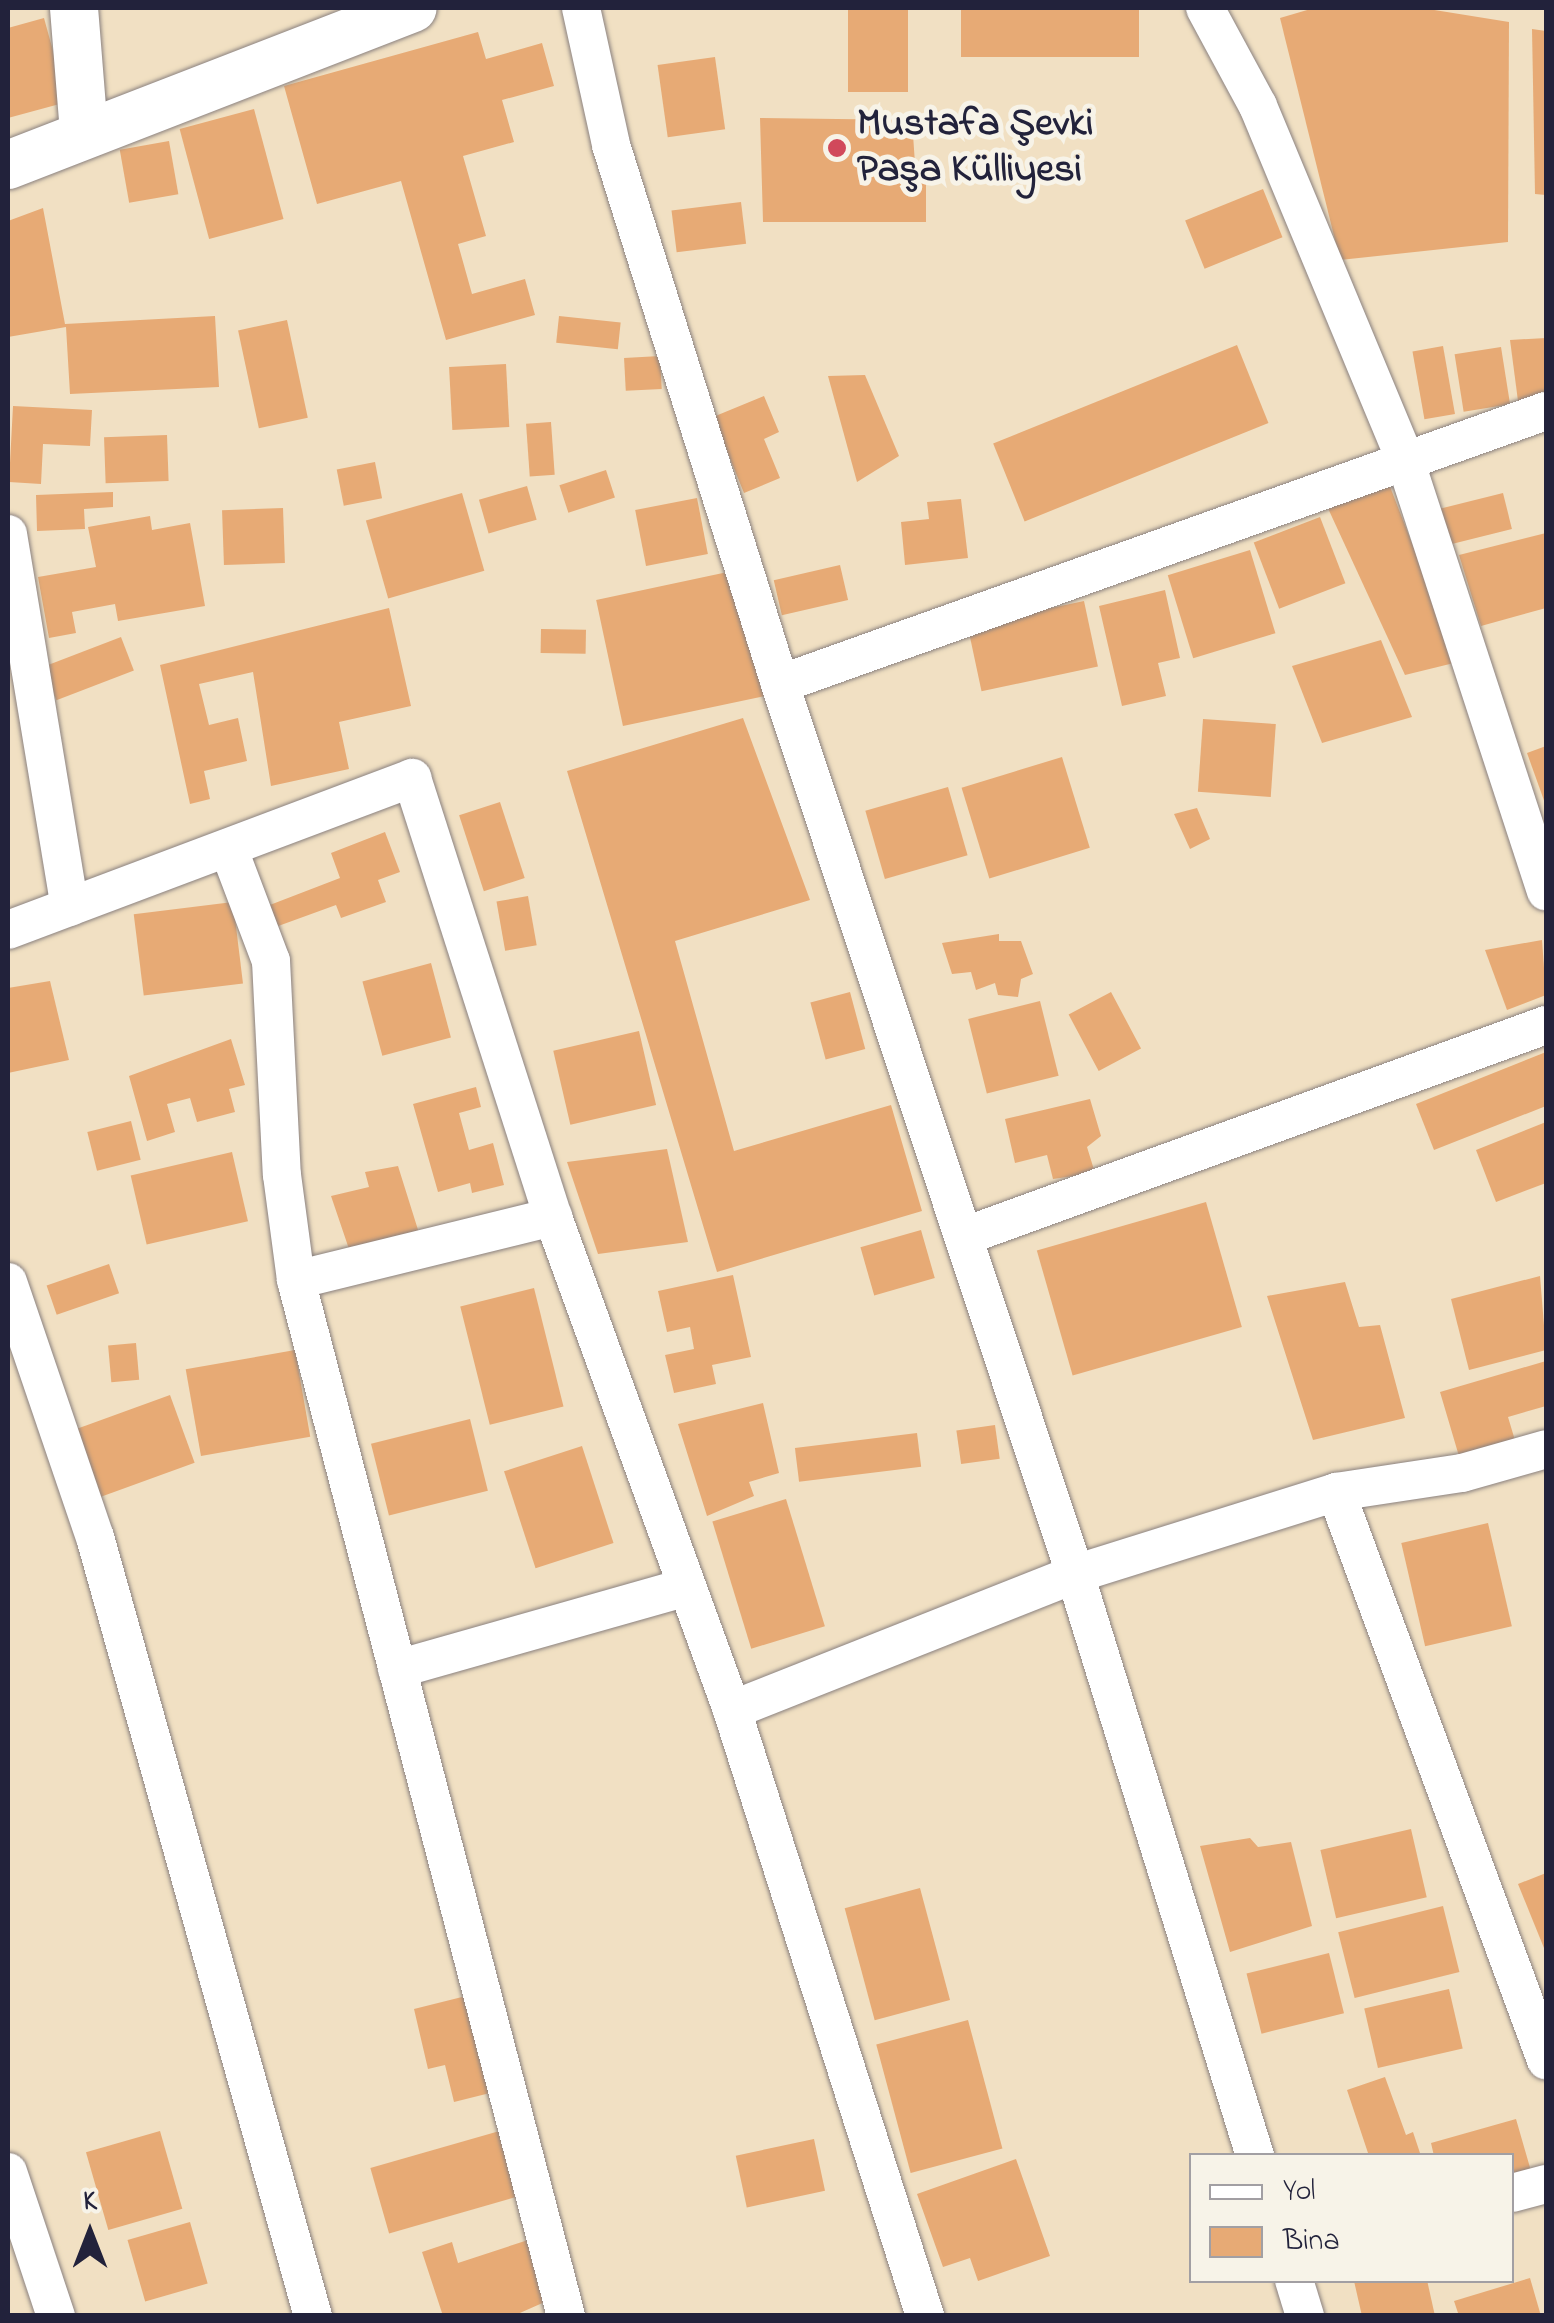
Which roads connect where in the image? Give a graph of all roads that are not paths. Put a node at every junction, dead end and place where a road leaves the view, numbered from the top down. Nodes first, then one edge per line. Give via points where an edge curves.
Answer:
1 (74, 8) edge
2 (412, 8) edge
3 (581, 8) edge
4 (1205, 8) edge
5 (84, 132) junction
6 (8, 166) edge
7 (1546, 411) edge
8 (1404, 457) junction
9 (8, 534) edge
10 (780, 684) junction
11 (19, 688) edge
12 (229, 850) junction
13 (1546, 891) edge
14 (70, 907) junction
15 (8, 930) edge
16 (1546, 1025) edge
17 (552, 1218) junction
18 (964, 1236) junction
19 (296, 1280) junction
20 (8, 1282) edge
21 (1546, 1449) edge
22 (1336, 1492) junction
23 (1075, 1574) junction
24 (686, 1587) junction
25 (397, 1669) junction
26 (732, 1710) junction
27 (1546, 2060) edge
28 (1254, 2153) edge
29 (8, 2172) edge
30 (1546, 2184) edge
31 (1514, 2193) edge
32 (17, 2233) edge
33 (1295, 2283) edge
34 (56, 2316) edge
35 (314, 2316) edge
36 (566, 2316) edge
37 (925, 2316) edge
38 (1305, 2316) edge

1 - 5 street
2 - 5 street
3 - 10 street via 611,144
4 - 8 street via 1258,106
5 - 6 street
7 - 8 street
8 - 10 street
8 - 13 street
9 - 11 street
10 - 18 street
11 - 14 street
12 - 14 street
12 - 17 street via 412,778
12 - 19 street via 271,960 282,1174
14 - 15 street
16 - 18 street
17 - 19 street
17 - 24 street
18 - 23 street
19 - 25 street
20 - 35 street via 94,1537
21 - 22 street via 1462,1473
22 - 23 street
22 - 27 street
23 - 26 street
23 - 28 street
24 - 25 street
24 - 26 street
25 - 36 street
26 - 37 street
29 - 32 street
30 - 31 street
32 - 34 street
33 - 38 street

